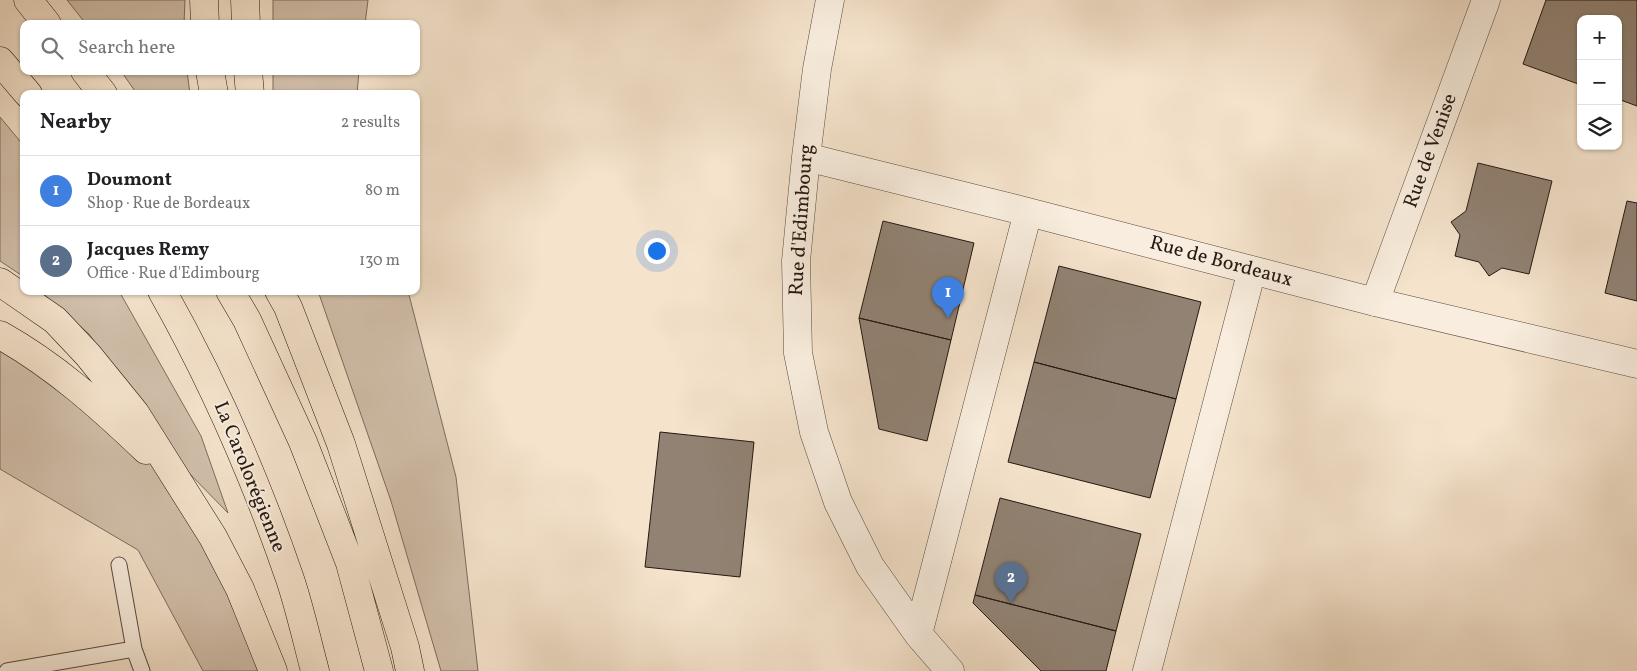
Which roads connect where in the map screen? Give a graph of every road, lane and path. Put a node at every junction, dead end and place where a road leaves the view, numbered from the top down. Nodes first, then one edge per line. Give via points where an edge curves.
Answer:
1 (28, 0) edge
2 (204, 0) edge
3 (245, 0) edge
4 (830, 0) edge
5 (1486, 0) edge
6 (44, 20) edge
7 (205, 20) edge
8 (246, 20) edge
9 (0, 61) edge
10 (88, 75) edge
11 (211, 75) edge
12 (248, 75) edge
13 (25, 90) edge
14 (99, 90) edge
15 (213, 90) edge
16 (250, 90) edge
17 (806, 157) junction
18 (1028, 212) junction
19 (1252, 270) junction
20 (0, 282) edge
21 (164, 295) edge
22 (232, 295) edge
23 (284, 297) edge
24 (1375, 302) junction
25 (0, 335) edge
26 (1637, 364) edge
27 (174, 476) junction
28 (119, 565) dead end
29 (918, 634) junction
30 (134, 648) junction
31 (7, 671) edge
32 (142, 671) edge
33 (273, 671) edge
34 (315, 671) edge
35 (379, 671) edge
36 (410, 671) edge
37 (950, 671) edge
38 (1148, 671) edge

1 - 6 highway
2 - 7 highway
3 - 8 highway
4 - 17 street, Rue d'Edimbourg
5 - 24 street, Rue de Venise
9 - 13 highway
10 - 14 highway
11 - 15 highway
12 - 16 highway
17 - 18 street, Rue de Bordeaux
17 - 29 street, Rue d'Edimbourg via 796,261 796,308 798,354 814,432 838,502 870,566
18 - 19 street, Rue de Bordeaux
18 - 29 street
19 - 24 street, Rue de Bordeaux
19 - 38 street
20 - 27 highway via 55,320 88,355 135,413
21 - 34 highway, La Carolorégienne via 192,343 247,464 290,581
22 - 35 highway via 303,442 350,563
23 - 36 highway via 341,444
24 - 26 street, Rue de Bordeaux
25 - 27 highway via 28,351 109,414
27 - 33 highway via 213,537 240,589
28 - 30 lane
29 - 37 street, Rue d'Edimbourg
30 - 31 lane
30 - 32 lane

